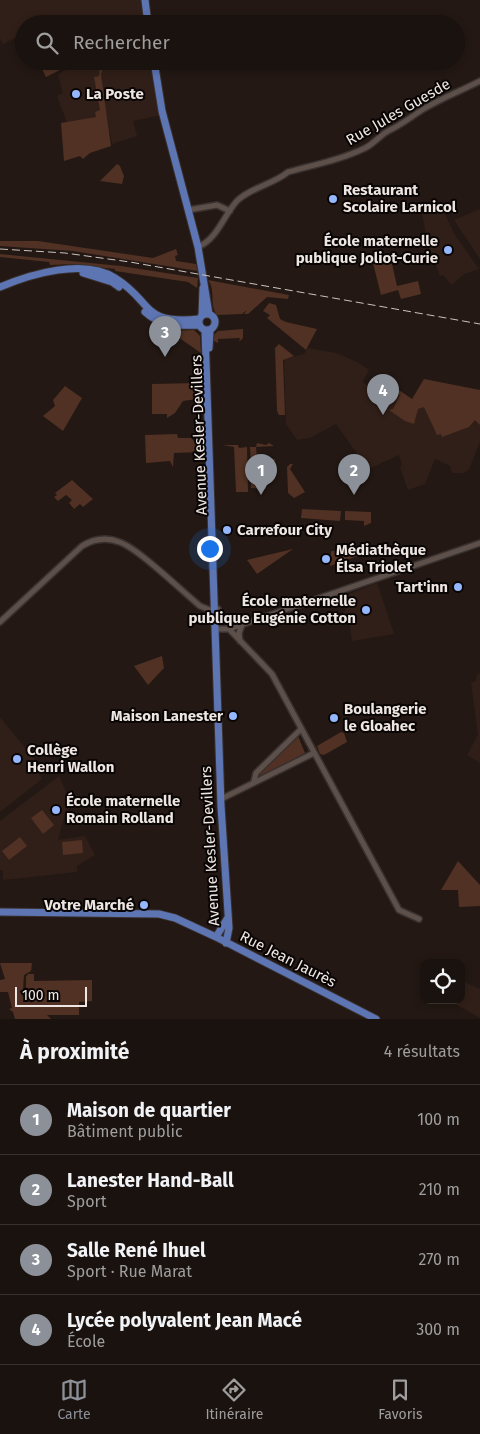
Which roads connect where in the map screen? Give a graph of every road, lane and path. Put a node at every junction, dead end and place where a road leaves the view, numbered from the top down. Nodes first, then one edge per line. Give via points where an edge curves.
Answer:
1 (145, 0) edge
2 (147, 15) edge
3 (155, 70) edge
4 (480, 81) edge
5 (188, 210) junction
6 (230, 211) junction
7 (198, 246) junction
8 (0, 287) edge
9 (202, 318) junction
10 (208, 330) junction
11 (480, 543) edge
12 (216, 609) junction
13 (0, 622) edge
14 (242, 625) junction
15 (229, 629) junction
16 (217, 630) junction
17 (240, 642) junction
18 (301, 729) junction
19 (314, 753) junction
20 (254, 781) junction
21 (221, 799) junction
22 (0, 912) edge
23 (227, 919) junction
24 (419, 919) dead end
25 (216, 937) junction
26 (226, 942) junction
27 (376, 1019) edge

1 - 2 main road
3 - 5 main road via 162,111
4 - 6 street, Rue Jules Guesde via 455,91 354,153 288,172 237,200
5 - 6 street via 217,205
5 - 7 main road
6 - 7 street via 208,242
7 - 9 main road via 204,281
8 - 9 main road via 38,272 73,270 112,282 154,320 165,324
9 - 10 main road
9 - 10 main road, Avenue Kesler-Devillers via 215,322
10 - 12 main road, Avenue Kesler-Devillers
11 - 14 street
12 - 13 street via 200,606 134,549 106,538 82,546
12 - 16 main road, Avenue Kesler-Devillers
14 - 15 street
14 - 17 street via 238,635
15 - 16 street
15 - 17 street
16 - 21 main road, Avenue Kesler-Devillers
17 - 18 street via 272,674
18 - 19 street
18 - 20 street via 256,773
19 - 20 street via 261,781
19 - 24 street via 399,910
20 - 21 street
21 - 23 main road, Avenue Kesler-Devillers
22 - 25 main road, Rue Jean Jaurès via 160,914
23 - 25 main road
23 - 26 main road, Avenue Kesler-Devillers
25 - 26 main road, Rue Jean Jaurès
26 - 27 main road, Rue Jean Jaurès

